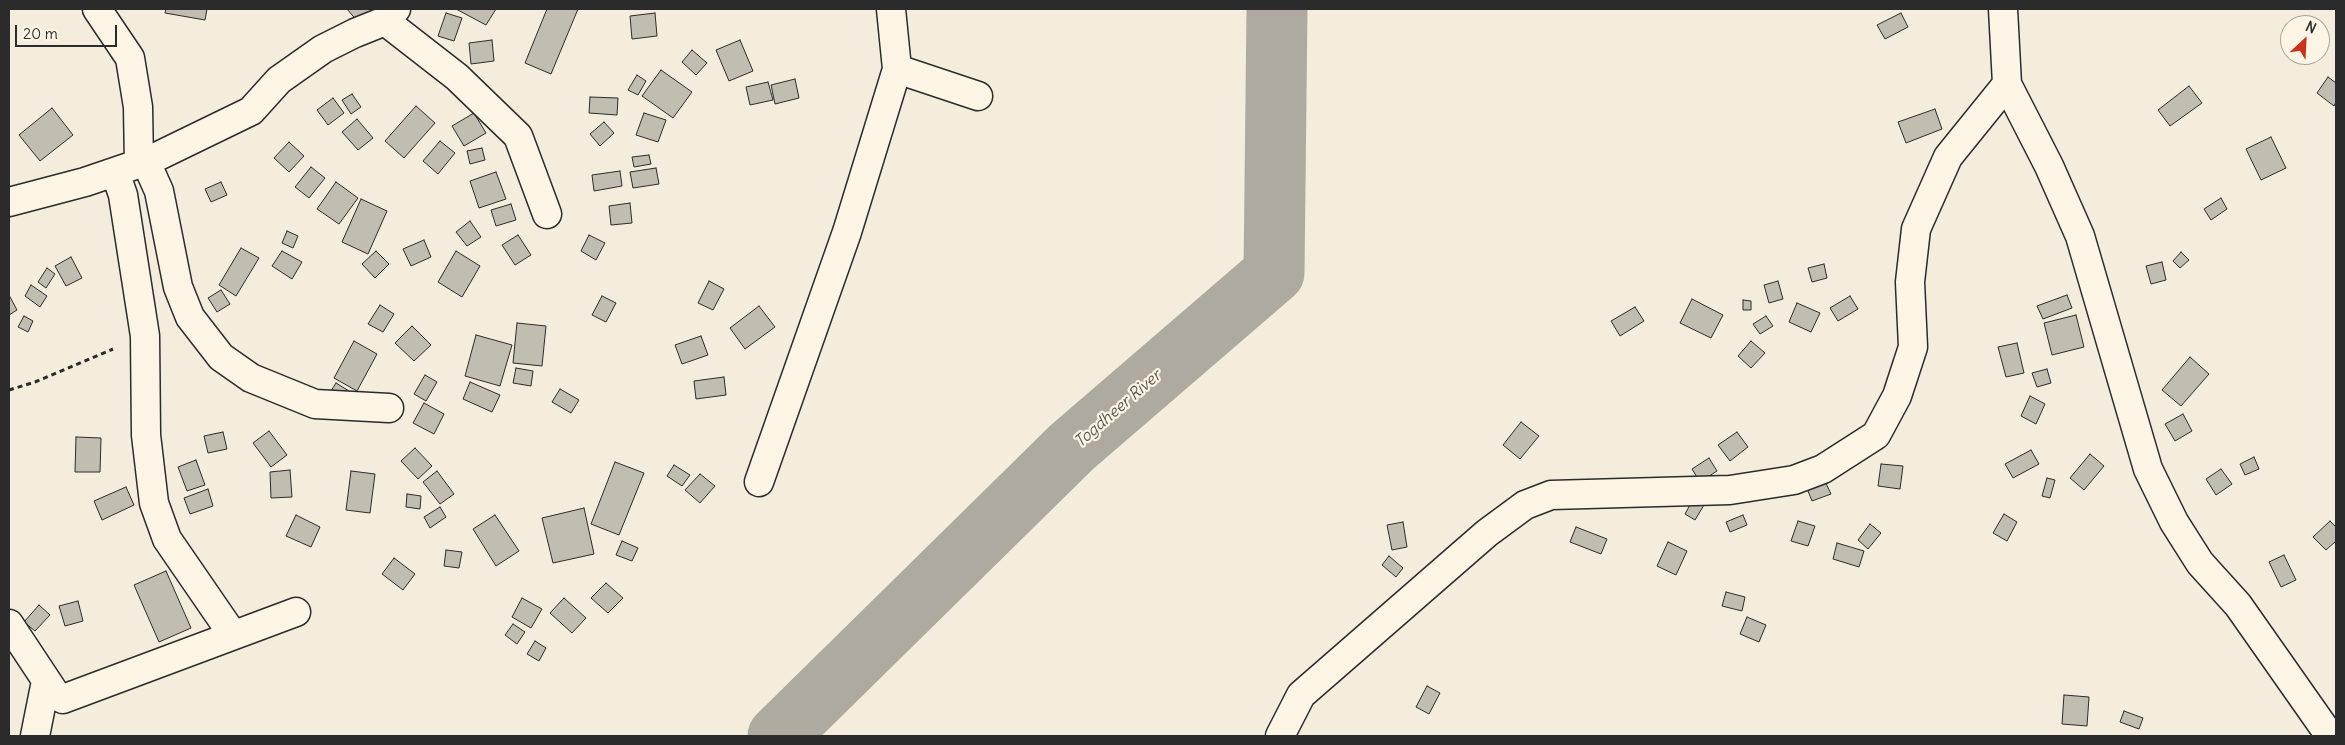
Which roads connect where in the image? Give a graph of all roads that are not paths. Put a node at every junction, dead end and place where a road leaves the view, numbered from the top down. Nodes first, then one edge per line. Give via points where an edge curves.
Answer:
1 (97, 9) edge
2 (891, 9) edge
3 (2003, 9) edge
4 (390, 15) edge
5 (897, 69) junction
6 (2007, 84) junction
7 (978, 96) dead end
8 (134, 166) junction
9 (9, 202) edge
10 (547, 214) dead end
11 (389, 408) dead end
12 (759, 482) dead end
13 (296, 612) dead end
14 (9, 624) edge
15 (233, 635) junction
16 (46, 681) junction
17 (34, 736) edge
18 (1280, 736) edge
19 (2330, 736) edge

1 - 8 street via 130,58 138,107
2 - 5 street
3 - 6 street
4 - 8 street via 323,49 279,80 251,110
4 - 10 street via 518,136
5 - 7 street
5 - 12 street via 847,232
6 - 18 street via 1948,157 1916,229 1910,282 1913,347 1897,396 1876,435 1823,469 1794,480 1730,490 1551,495 1525,505 1487,533 1301,695
6 - 19 street via 2080,236 2148,469 2174,522 2200,563 2238,605
8 - 9 street
8 - 11 street via 159,191 178,287 190,317 221,357 251,378 315,404
8 - 15 street via 123,195 145,336 146,435 154,502 167,539
13 - 15 street
14 - 16 street
15 - 16 street via 63,699
16 - 17 street

